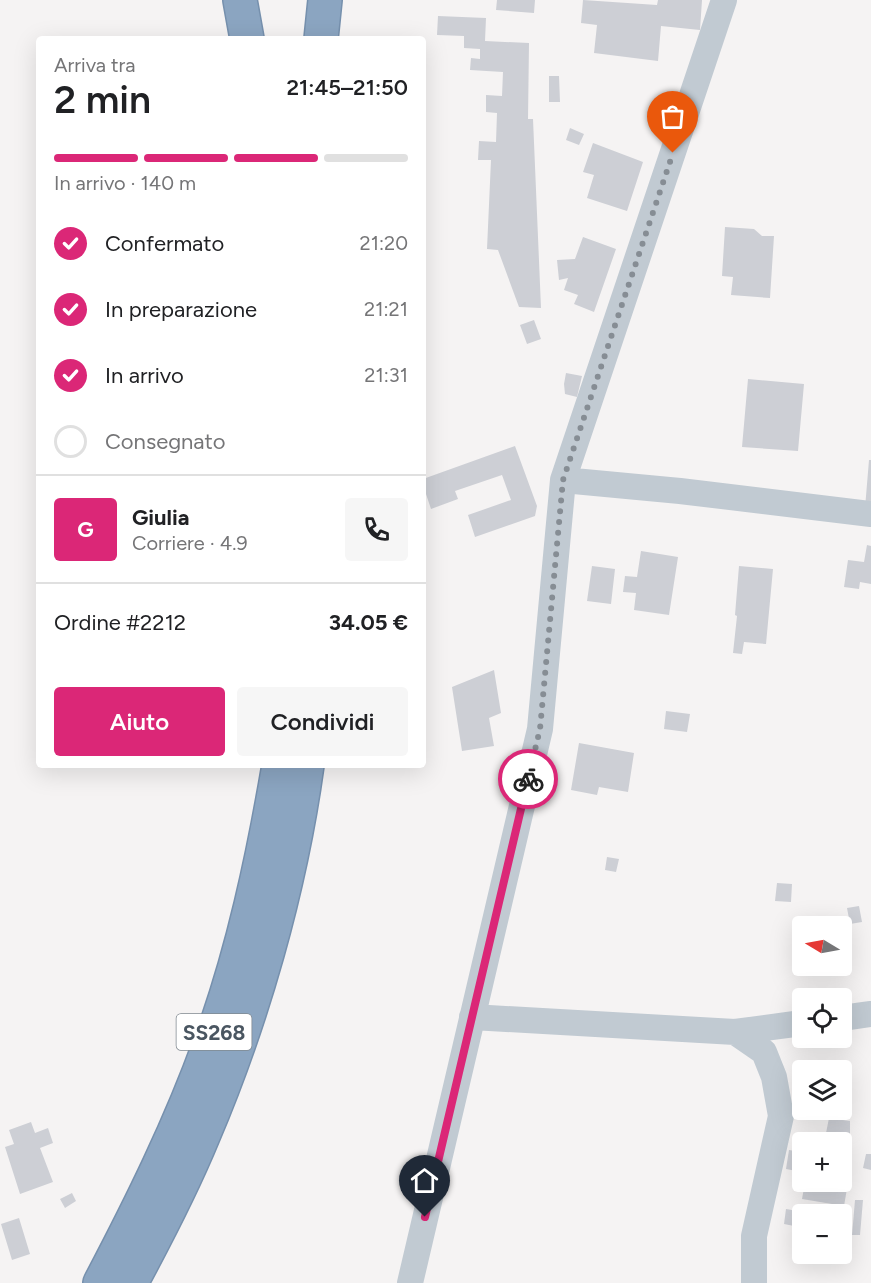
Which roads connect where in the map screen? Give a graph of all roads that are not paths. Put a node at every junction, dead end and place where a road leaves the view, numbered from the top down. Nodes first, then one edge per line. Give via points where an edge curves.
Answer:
1 (325, 0) edge
2 (724, 0) edge
3 (241, 1) edge
4 (247, 36) edge
5 (321, 36) edge
6 (563, 480) junction
7 (871, 514) edge
8 (278, 768) edge
9 (306, 768) edge
10 (871, 1014) edge
11 (472, 1017) junction
12 (852, 1017) edge
13 (792, 1024) edge
14 (735, 1032) junction
15 (100, 1283) edge
16 (131, 1283) edge
17 (410, 1283) edge
18 (754, 1283) edge

1 - 5 highway
2 - 6 street
3 - 4 highway
6 - 7 street
6 - 11 street via 540,729
8 - 15 highway, SS268 via 252,900 210,1043 170,1143
9 - 16 highway, SS268 via 278,906 235,1055 204,1136
10 - 12 street
11 - 14 street
11 - 17 street
13 - 14 street
14 - 18 street via 764,1052 774,1077 781,1116 754,1236

